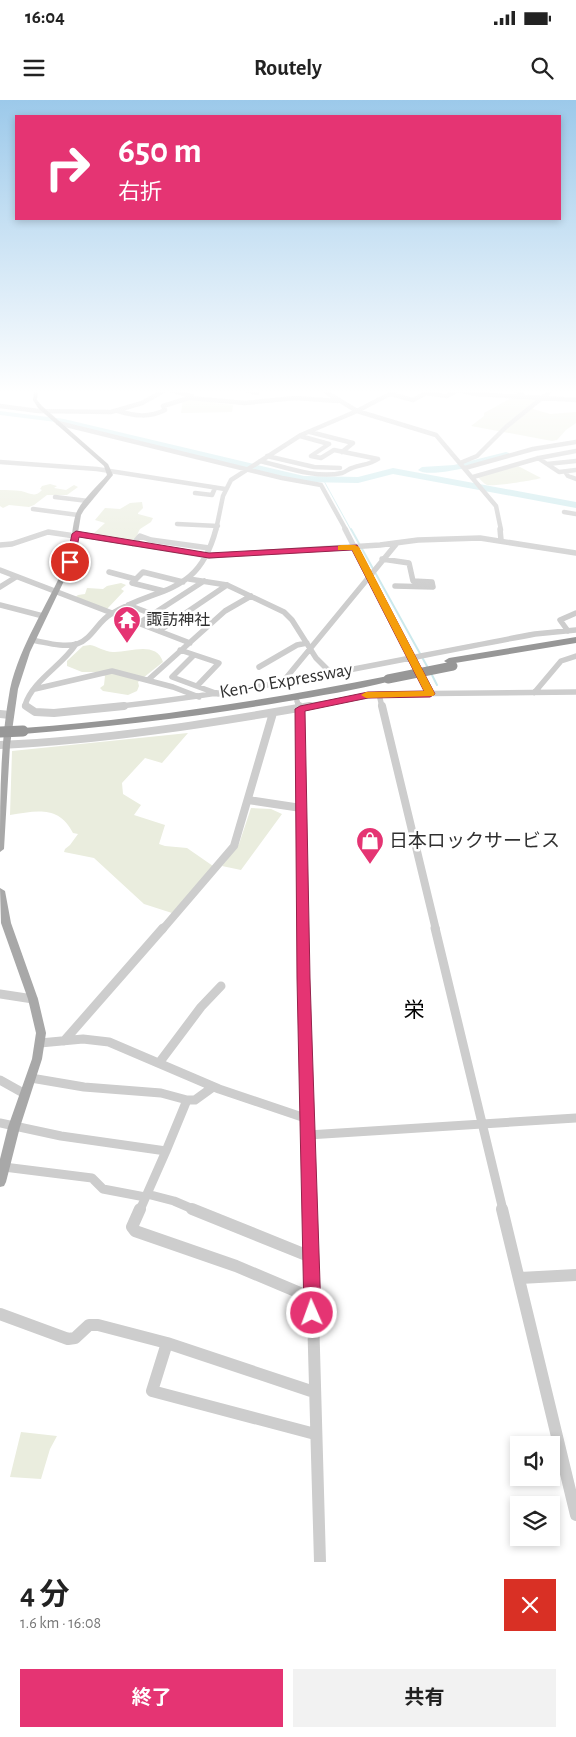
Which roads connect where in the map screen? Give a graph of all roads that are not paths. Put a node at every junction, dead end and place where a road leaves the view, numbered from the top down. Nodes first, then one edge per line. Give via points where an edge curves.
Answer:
1 (97, 457) edge
2 (200, 457) edge
3 (265, 457) edge
4 (272, 457) edge
5 (369, 457) edge
6 (455, 457) edge
7 (475, 457) edge
8 (500, 457) edge
9 (544, 457) edge
10 (540, 458) junction
11 (260, 461) junction
12 (576, 461) edge
13 (0, 462) edge
14 (547, 464) junction
15 (462, 465) junction
16 (350, 468) junction
17 (247, 469) junction
18 (576, 470) edge
19 (110, 471) junction
20 (566, 473) junction
21 (576, 474) edge
22 (474, 477) junction
23 (576, 479) edge
24 (215, 488) junction
25 (225, 489) junction
26 (195, 493) dead end
27 (55, 497) dead end
28 (88, 501) junction
29 (33, 509) dead end
30 (564, 512) dead end
31 (576, 514) edge
32 (78, 515) junction
33 (177, 524) dead end
34 (218, 526) junction
35 (75, 535) junction
36 (501, 540) junction
37 (397, 543) junction
38 (133, 544) junction
39 (0, 546) edge
40 (355, 547) junction
41 (209, 548) junction
42 (576, 553) edge
43 (205, 556) junction
44 (382, 559) junction
45 (372, 571) junction
46 (1, 572) edge
47 (109, 572) dead end
48 (16, 577) junction
49 (135, 579) junction
50 (186, 581) junction
51 (204, 581) junction
52 (227, 585) junction
53 (395, 586) dead end
54 (0, 587) edge
55 (55, 591) junction
56 (164, 591) junction
57 (251, 596) junction
58 (0, 605) edge
59 (128, 605) junction
60 (576, 613) edge
61 (110, 614) junction
62 (152, 614) junction
63 (43, 616) junction
64 (139, 623) junction
65 (576, 630) edge
66 (159, 631) junction
67 (568, 631) junction
68 (31, 640) junction
69 (576, 640) edge
70 (190, 643) junction
71 (76, 644) junction
72 (308, 646) junction
73 (576, 646) edge
74 (180, 650) junction
75 (194, 654) junction
76 (576, 656) edge
77 (412, 657) junction
78 (451, 663) junction
79 (259, 667) dead end
80 (332, 674) junction
81 (148, 680) junction
82 (198, 686) junction
83 (288, 686) junction
84 (35, 689) junction
85 (576, 692) edge
86 (534, 693) junction
87 (218, 694) junction
88 (379, 694) junction
89 (430, 694) junction
90 (199, 697) junction
91 (299, 705) junction
92 (273, 713) junction
93 (0, 714) edge
94 (10, 715) junction
95 (0, 726) edge
96 (23, 728) junction
97 (3, 740) edge
98 (248, 800) junction
99 (302, 808) junction
100 (0, 849) edge
101 (0, 891) edge
102 (220, 986) dead end
103 (0, 994) edge
104 (33, 999) junction
105 (64, 1041) junction
106 (40, 1043) junction
107 (159, 1063) junction
108 (31, 1078) junction
109 (0, 1080) edge
110 (213, 1087) junction
111 (25, 1094) junction
112 (187, 1100) junction
113 (576, 1118) edge
114 (308, 1119) junction
115 (0, 1123) edge
116 (482, 1125) junction
117 (14, 1127) junction
118 (308, 1135) junction
119 (166, 1151) junction
120 (4, 1166) junction
121 (0, 1182) edge
122 (146, 1196) junction
123 (311, 1257) junction
124 (576, 1274) edge
125 (520, 1278) junction
126 (312, 1298) junction
127 (0, 1314) edge
128 (167, 1344) junction
129 (314, 1392) junction
130 (315, 1434) junction
131 (576, 1515) edge
132 (320, 1562) edge

1 - 19 main road
2 - 17 street
3 - 11 street
4 - 16 street via 314,467
5 - 16 street via 378,459 368,467
6 - 15 street
7 - 15 street
8 - 15 street
9 - 10 street
10 - 14 street
10 - 22 street
11 - 16 street via 306,472 342,473
11 - 17 street
12 - 14 street
13 - 19 street
14 - 20 street
15 - 22 street
17 - 25 street via 231,480
17 - 40 street via 321,485
18 - 20 street
19 - 24 street
19 - 28 main road via 108,479
20 - 21 street
20 - 23 street
22 - 36 street via 496,506
24 - 25 street
24 - 26 street via 212,495
25 - 34 street
27 - 28 street
28 - 32 main road
29 - 32 street
30 - 31 street
32 - 35 main road
33 - 34 street
34 - 41 street
35 - 38 street
35 - 39 street via 48,532
35 - 55 main road via 70,562
36 - 37 street via 431,539
36 - 42 street
37 - 40 street
37 - 44 street
38 - 41 street via 140,536
38 - 43 street
40 - 43 street
40 - 45 street
41 - 43 street
43 - 50 street
44 - 45 street
44 - 53 street via 410,563 413,581 432,582 433,587
45 - 72 street
45 - 77 street
46 - 48 street
47 - 49 street
48 - 54 street
48 - 55 street
49 - 50 street via 142,572
49 - 56 street via 134,585
50 - 51 street
50 - 56 street
51 - 52 street
51 - 62 street
52 - 57 street
52 - 66 street
55 - 61 street
55 - 63 main road
56 - 59 street
57 - 70 street via 225,610
57 - 72 street via 289,616
58 - 63 street
59 - 61 street
59 - 62 street
60 - 67 street via 560,620
61 - 64 street
61 - 71 street
62 - 64 street
63 - 68 main road
64 - 66 street
65 - 67 street
66 - 70 street
67 - 77 street
68 - 71 street
68 - 94 main road via 18,670
69 - 78 highway, Ken-O Expressway
70 - 74 street
71 - 84 street
72 - 79 street via 297,644
72 - 80 street
72 - 83 street via 286,678
73 - 78 highway, Ken-O Expressway
74 - 75 street
74 - 81 street
75 - 82 street via 172,677
75 - 82 street via 220,663
76 - 86 street via 560,661
77 - 80 street
77 - 89 street
78 - 96 highway, Ken-O Expressway, bridge via 220,711 113,724
80 - 83 street
81 - 84 street via 112,671
81 - 90 street
82 - 87 street
83 - 87 street
84 - 90 street via 25,705 30,710 45,713
85 - 86 street
86 - 89 street
87 - 90 street
88 - 89 street
88 - 91 street
88 - 116 street
91 - 92 street
91 - 99 street
92 - 97 street via 61,742
92 - 98 street
93 - 94 street
94 - 97 main road
95 - 96 highway, Ken-O Expressway
96 - 97 highway, Ken-O Expressway, bridge
97 - 100 main road
98 - 99 street
98 - 105 street via 234,846 224,861
99 - 114 street
101 - 104 main road via 6,923
102 - 107 street
103 - 104 street
104 - 106 main road via 40,1022
105 - 106 street
105 - 107 street via 109,1042
106 - 108 main road
107 - 110 street
108 - 111 main road
108 - 112 street via 84,1087 161,1093
109 - 111 street
110 - 112 street via 195,1100
110 - 114 street
111 - 117 main road
112 - 119 street
113 - 116 street
114 - 118 street
115 - 117 street
116 - 118 street
116 - 125 street
117 - 119 street
117 - 120 main road
118 - 123 street
119 - 122 street
120 - 121 main road
120 - 122 street via 92,1178 103,1189
122 - 123 street via 174,1201
122 - 126 street via 133,1223 135,1230 236,1266
123 - 126 street
124 - 125 street
125 - 131 street
126 - 129 street
127 - 128 street via 68,1339 75,1338 89,1325 98,1325
128 - 129 street
128 - 130 street via 152,1392
129 - 130 street
130 - 132 street

